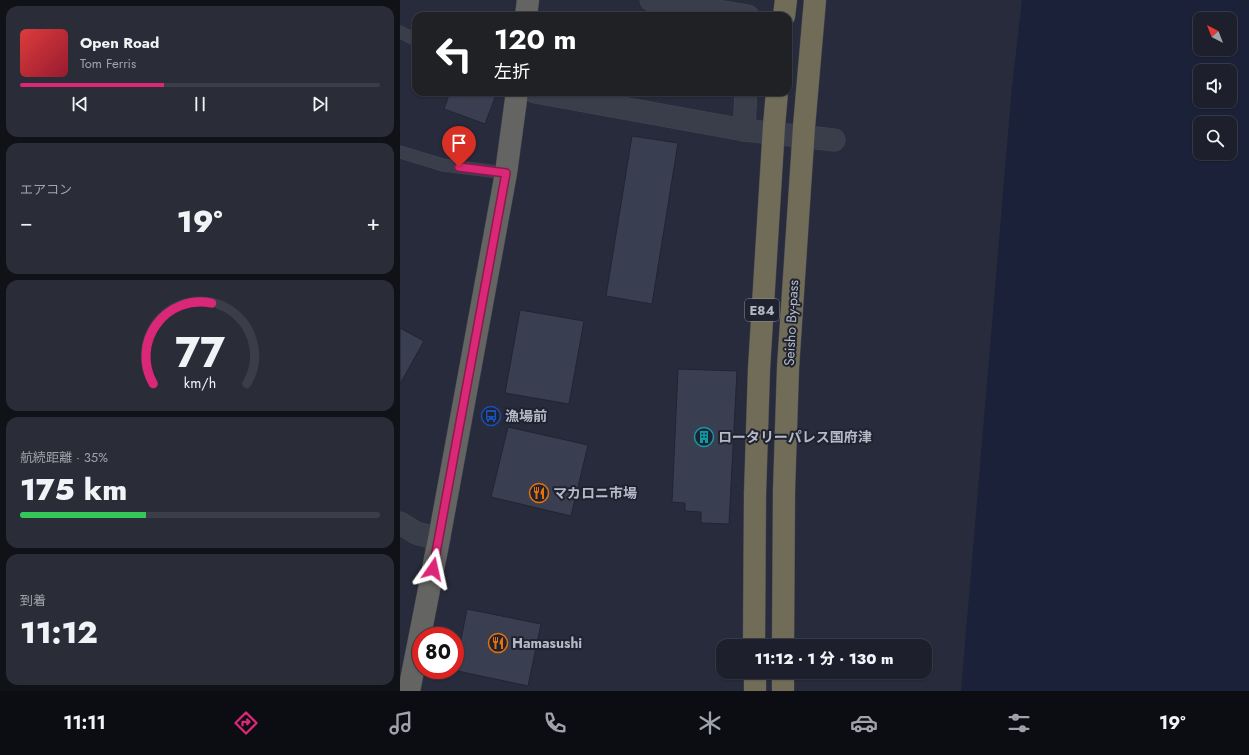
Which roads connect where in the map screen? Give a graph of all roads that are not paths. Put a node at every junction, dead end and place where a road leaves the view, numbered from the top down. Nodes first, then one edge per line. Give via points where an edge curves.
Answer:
1 (528, 0) edge
2 (651, 0) edge
3 (752, 0) edge
4 (786, 0) edge
5 (815, 0) edge
6 (526, 12) edge
7 (724, 12) edge
8 (750, 12) edge
9 (784, 12) edge
10 (400, 32) edge
11 (412, 38) edge
12 (516, 96) edge
13 (557, 96) edge
14 (746, 96) edge
15 (777, 96) edge
16 (744, 130) junction
17 (834, 140) dead end
18 (400, 152) edge
19 (506, 173) junction
20 (400, 523) edge
21 (439, 539) junction
22 (754, 639) edge
23 (783, 639) edge
24 (755, 679) edge
25 (783, 679) edge
26 (409, 691) edge
27 (755, 691) edge
28 (784, 691) edge

1 - 6 highway
2 - 7 street
3 - 8 street
4 - 9 highway
5 - 23 highway, Seisho By-pass / E84, bridge via 789,353 784,491
10 - 11 lane
12 - 19 highway
13 - 16 street
14 - 16 street
15 - 22 highway, Seisho By-pass / E84, bridge via 759,369
16 - 17 street
18 - 19 lane via 443,165
19 - 21 highway
20 - 21 street via 416,533
21 - 26 highway
24 - 27 highway
25 - 28 highway

